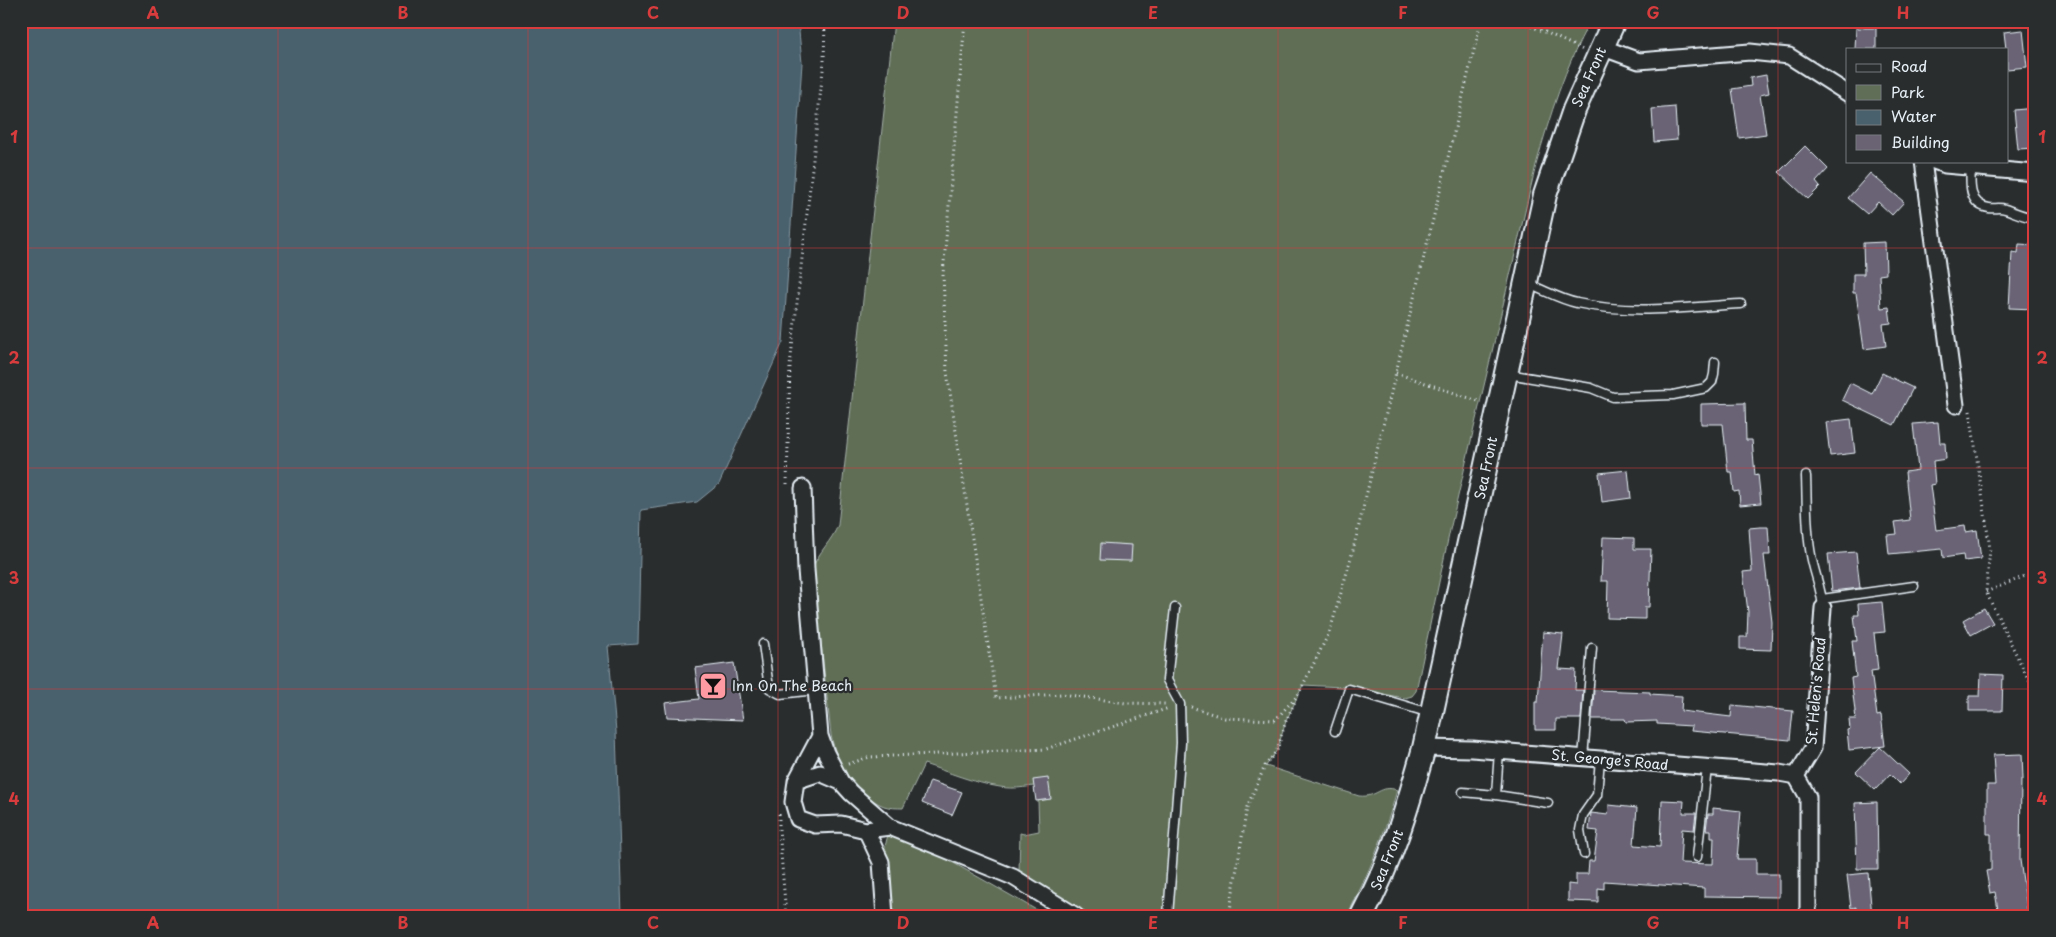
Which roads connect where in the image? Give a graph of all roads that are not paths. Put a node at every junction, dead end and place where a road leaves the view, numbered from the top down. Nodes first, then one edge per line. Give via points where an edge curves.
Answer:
1 (1614, 21) edge
2 (1599, 52) junction
3 (1846, 92) edge
4 (1923, 162) edge
5 (1937, 162) edge
6 (1971, 167) junction
7 (2035, 173) edge
8 (2035, 218) edge
9 (1526, 283) junction
10 (1741, 304) dead end
11 (1715, 362) dead end
12 (1506, 374) junction
13 (1963, 405) road end
14 (1806, 476) dead end
15 (803, 488) dead end
16 (1914, 586) dead end
17 (1822, 603) junction
18 (1175, 608) dead end
19 (763, 644) dead end
20 (1592, 648) dead end
21 (815, 690) junction
22 (1432, 714) junction
23 (1335, 731) dead end
24 (820, 736) junction
25 (1424, 748) junction
26 (1499, 751) junction
27 (1583, 758) junction
28 (1600, 760) junction
29 (1707, 768) junction
30 (837, 776) junction
31 (1796, 776) junction
32 (796, 781) junction
33 (1463, 792) dead end
34 (1496, 794) junction
35 (1548, 802) dead end
36 (890, 827) junction
37 (866, 830) junction
38 (1584, 854) dead end
39 (1697, 857) dead end
40 (885, 916) edge
41 (1076, 916) edge
42 (1168, 916) edge
43 (1362, 916) edge
44 (1808, 916) edge

1 - 2 street, Sea Front
2 - 3 street via 1639,60 1750,52 1789,56
2 - 9 street, Sea Front via 1574,110 1545,195
4 - 13 street
5 - 6 street
6 - 7 street
6 - 8 lane via 1970,190 1980,206 2002,208
9 - 10 lane via 1575,303 1605,308 1631,310
9 - 12 street, Sea Front
11 - 12 lane via 1712,382 1706,388 1663,395 1614,397 1590,388
12 - 22 street, Sea Front
14 - 17 lane via 1810,547
15 - 21 street
16 - 17 lane
17 - 31 street, St. Helen's Road via 1813,748
18 - 42 lane via 1167,680 1180,704 1181,743
19 - 21 lane via 769,688 780,694
20 - 27 lane
21 - 24 street
22 - 23 lane via 1349,689
22 - 25 street, Sea Front
24 - 30 street
24 - 32 street
25 - 26 street, St. George's Road
25 - 43 street, Sea Front via 1406,813 1381,880
26 - 27 street, St. George's Road
26 - 34 lane
27 - 28 street, St. George's Road
28 - 29 street, St. George's Road
28 - 38 lane via 1597,795 1583,815 1580,830
29 - 31 street, St. George's Road
29 - 39 lane
30 - 32 street via 820,773
30 - 36 street via 851,793
31 - 44 street via 1808,797
32 - 37 street via 793,802 798,820
33 - 34 lane
34 - 35 lane
36 - 37 street
36 - 41 street via 1013,878
37 - 40 street via 881,862

